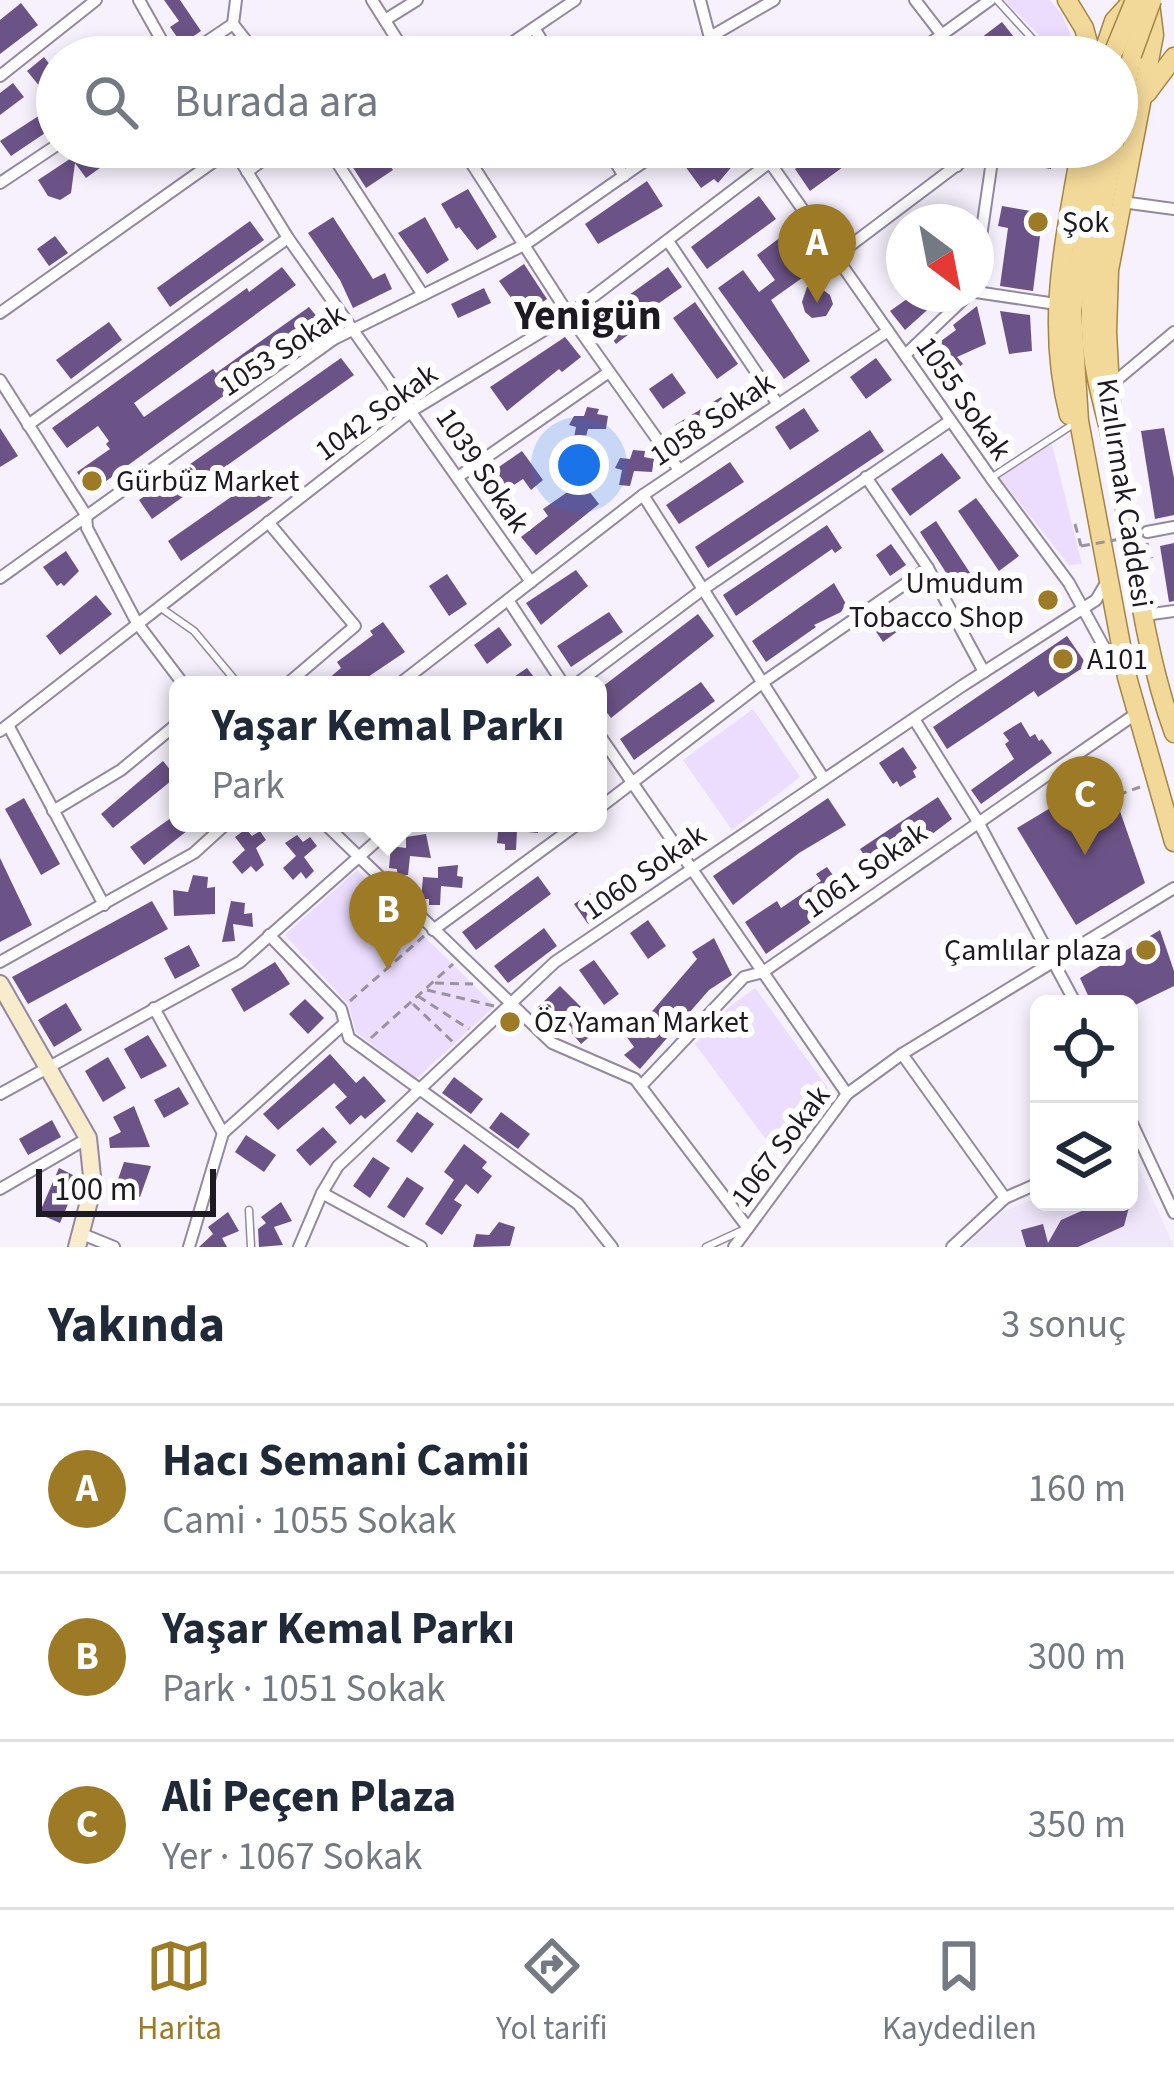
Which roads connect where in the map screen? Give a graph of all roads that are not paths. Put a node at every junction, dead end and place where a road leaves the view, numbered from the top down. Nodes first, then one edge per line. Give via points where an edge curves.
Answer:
1 (96, 0) edge
2 (139, 0) edge
3 (236, 0) edge
4 (372, 0) edge
5 (417, 0) edge
6 (575, 0) edge
7 (700, 0) edge
8 (774, 0) edge
9 (915, 0) edge
10 (993, 0) edge
11 (1067, 0) edge
12 (1134, 0) edge
13 (1150, 0) edge
14 (385, 20) junction
15 (1114, 20) junction
16 (233, 24) junction
17 (534, 28) junction
18 (942, 34) junction
19 (1154, 35) junction
20 (51, 36) edge
21 (159, 36) edge
22 (215, 36) edge
23 (242, 36) edge
24 (395, 36) edge
25 (522, 36) edge
26 (539, 36) edge
27 (710, 36) edge
28 (712, 36) edge
29 (939, 36) edge
30 (1028, 36) edge
31 (1086, 36) edge
32 (1115, 36) edge
33 (1122, 36) edge
34 (1127, 36) edge
35 (36, 48) edge
36 (1174, 57) edge
37 (0, 76) edge
38 (1142, 103) junction
39 (1138, 123) edge
40 (36, 158) edge
41 (203, 168) edge
42 (245, 168) edge
43 (252, 168) edge
44 (341, 168) edge
45 (475, 168) edge
46 (619, 168) edge
47 (635, 168) edge
48 (763, 168) edge
49 (773, 168) edge
50 (954, 168) edge
51 (991, 168) edge
52 (1079, 168) edge
53 (1094, 168) edge
54 (1111, 168) edge
55 (1129, 168) edge
56 (247, 172) junction
57 (624, 176) junction
58 (1, 180) edge
59 (1122, 202) junction
60 (986, 204) edge
61 (1174, 209) edge
62 (288, 238) junction
63 (668, 241) junction
64 (526, 244) junction
65 (836, 257) junction
66 (423, 296) junction
67 (994, 296) edge
68 (1056, 304) junction
69 (951, 312) edge
70 (0, 313) edge
71 (569, 315) junction
72 (353, 330) junction
73 (887, 331) junction
74 (1174, 332) edge
75 (905, 355) junction
76 (610, 372) junction
77 (0, 380) edge
78 (1111, 384) junction
79 (777, 403) junction
80 (413, 410) junction
81 (950, 421) junction
82 (28, 424) junction
83 (1072, 425) junction
84 (1111, 431) junction
85 (1083, 451) junction
86 (679, 470) junction
87 (458, 477) junction
88 (866, 477) junction
89 (991, 478) junction
90 (643, 495) junction
91 (86, 515) junction
92 (268, 522) junction
93 (1174, 527) edge
94 (1146, 533) road end
95 (928, 568) junction
96 (0, 578) edge
97 (1108, 580) junction
98 (530, 582) junction
99 (703, 590) junction
100 (508, 600) junction
101 (158, 607) junction
102 (1082, 607) junction
103 (1174, 611) edge
104 (1145, 615) junction
105 (137, 623) junction
106 (984, 672) junction
107 (177, 676) edge
108 (232, 676) edge
109 (297, 676) edge
110 (410, 676) edge
111 (558, 676) edge
112 (587, 676) edge
113 (1127, 676) junction
114 (761, 683) junction
115 (1167, 687) edge
116 (1137, 713) junction
117 (914, 719) junction
118 (4, 728) edge
119 (169, 730) edge
120 (1174, 734) edge
121 (607, 746) edge
122 (824, 779) junction
123 (634, 783) junction
124 (607, 802) edge
125 (53, 811) junction
126 (977, 820) junction
127 (217, 832) edge
128 (333, 832) edge
129 (386, 832) edge
130 (567, 832) edge
131 (1174, 842) edge
132 (357, 855) junction
133 (694, 867) junction
134 (1174, 888) edge
135 (104, 905) junction
136 (429, 932) junction
137 (269, 935) junction
138 (0, 962) edge
139 (1056, 962) junction
140 (763, 972) junction
141 (0, 984) edge
142 (1072, 995) edge
143 (502, 1006) junction
144 (154, 1008) junction
145 (345, 1023) junction
146 (902, 1054) junction
147 (47, 1068) junction
148 (641, 1086) junction
149 (416, 1089) junction
150 (0, 1094) edge
151 (847, 1094) junction
152 (224, 1133) junction
153 (88, 1138) junction
154 (1138, 1150) edge
155 (1030, 1187) edge
156 (0, 1189) edge
157 (322, 1193) junction
158 (1005, 1198) junction
159 (249, 1210) dead end
160 (1174, 1213) edge
161 (748, 1228) junction
162 (79, 1240) edge
163 (115, 1247) edge
164 (189, 1247) edge
165 (251, 1247) edge
166 (299, 1247) edge
167 (421, 1247) edge
168 (611, 1247) edge
169 (706, 1247) edge
170 (734, 1247) edge
171 (952, 1247) edge

1 - 20 street
2 - 21 street
3 - 16 street
4 - 14 street
5 - 14 street
6 - 17 street
7 - 27 street
8 - 28 street
9 - 18 street
10 - 18 street
10 - 30 lane
11 - 31 main road
12 - 15 main road
12 - 33 main road, bridge
13 - 19 main road
13 - 34 main road, bridge
14 - 24 street
15 - 19 main road via 1139,10
15 - 32 main road
16 - 22 street
16 - 23 street
17 - 25 street
17 - 26 street
18 - 29 street
19 - 38 main road
35 - 37 street
36 - 38 main road
38 - 39 main road
40 - 58 street
41 - 70 street
42 - 56 street, 1039 Sokak
43 - 56 street
44 - 66 street
45 - 64 street
46 - 57 street
47 - 57 street, 1053 Sokak
48 - 63 street, 1042 Sokak
49 - 65 street, 1055 Sokak
50 - 65 street
51 - 60 street
52 - 68 main road
53 - 85 main road, Kızılırmak Caddesi via 1072,311
54 - 84 main road, Kızılırmak Caddesi via 1091,328
55 - 59 main road
56 - 62 street, 1039 Sokak
57 - 64 street, 1053 Sokak
59 - 61 street
59 - 78 main road via 1109,270
62 - 72 street, 1039 Sokak
62 - 82 street
63 - 71 street, 1042 Sokak
63 - 79 street
64 - 66 street, 1053 Sokak
64 - 71 street
65 - 73 street, 1055 Sokak
66 - 72 street, 1053 Sokak
67 - 68 street
68 - 83 main road
69 - 75 street
71 - 76 street
71 - 80 street, 1042 Sokak
72 - 80 street, 1039 Sokak
72 - 91 street, 1053 Sokak
73 - 75 street, 1055 Sokak
73 - 79 street, 1058 Sokak
74 - 78 street
75 - 81 street, 1055 Sokak
76 - 86 street
76 - 87 street
77 - 82 street
78 - 84 main road
79 - 86 street, 1058 Sokak
80 - 87 street, 1039 Sokak
80 - 92 street, 1042 Sokak
81 - 88 street
81 - 89 street, 1055 Sokak
82 - 91 street
83 - 85 main road
83 - 89 lane
84 - 104 main road, Kızılırmak Caddesi
85 - 97 main road, Kızılırmak Caddesi
86 - 90 street, 1058 Sokak
87 - 98 street, 1039 Sokak
88 - 95 street
88 - 99 street
89 - 102 street, 1055 Sokak
90 - 98 street, 1058 Sokak
90 - 99 street
91 - 96 street, 1053 Sokak
91 - 105 street
92 - 101 street, 1042 Sokak
92 - 109 street via 355,626
93 - 94 street
95 - 106 street
95 - 114 street
97 - 102 street, 1060 Sokak
97 - 113 main road, Kızılırmak Caddesi
98 - 100 street, 1058 Sokak
99 - 112 street
99 - 114 street
100 - 110 street, 1058 Sokak
100 - 111 street
101 - 105 street, 1042 Sokak
101 - 108 lane via 194,631
102 - 106 street, 1060 Sokak
102 - 113 street, 1055 Sokak
103 - 104 street
104 - 115 main road, Kızılırmak Caddesi
105 - 107 street
105 - 118 street, 1042 Sokak
106 - 117 street, 1060 Sokak
113 - 116 main road, Kızılırmak Caddesi
114 - 122 street
114 - 123 street
115 - 120 main road, Kızılırmak Caddesi
116 - 126 street, 1061 Sokak
116 - 131 main road, Kızılırmak Caddesi
117 - 122 street, 1060 Sokak
117 - 126 street
118 - 125 street
119 - 125 street
121 - 123 street
122 - 133 street, 1060 Sokak
123 - 124 street
123 - 133 street
125 - 135 street
126 - 139 street
126 - 140 street, 1061 Sokak
127 - 135 street
128 - 132 street
129 - 132 street
130 - 136 street
132 - 136 street
132 - 137 street
133 - 140 street
133 - 143 street, 1060 Sokak
134 - 139 street, 1067 Sokak
135 - 138 street
136 - 143 street
137 - 144 street via 240,962
137 - 145 street
139 - 142 street
139 - 146 street, 1067 Sokak
140 - 148 street, 1061 Sokak via 744,977
140 - 151 street
141 - 147 street
143 - 148 street via 551,1043
143 - 149 street, 1060 Sokak
144 - 147 street
144 - 152 street
145 - 149 street via 350,1038
145 - 152 street
146 - 151 street, 1067 Sokak
146 - 158 street
147 - 150 street
147 - 153 street
148 - 161 street
149 - 157 street, 1060 Sokak via 338,1166
149 - 168 street via 578,1204
151 - 161 street, 1067 Sokak
152 - 164 street
153 - 156 street
153 - 162 street via 93,1186
154 - 160 street
155 - 158 street
157 - 166 street, 1060 Sokak
157 - 167 street
158 - 171 street
159 - 165 lane
161 - 169 lane
161 - 170 street, 1067 Sokak
162 - 163 street

